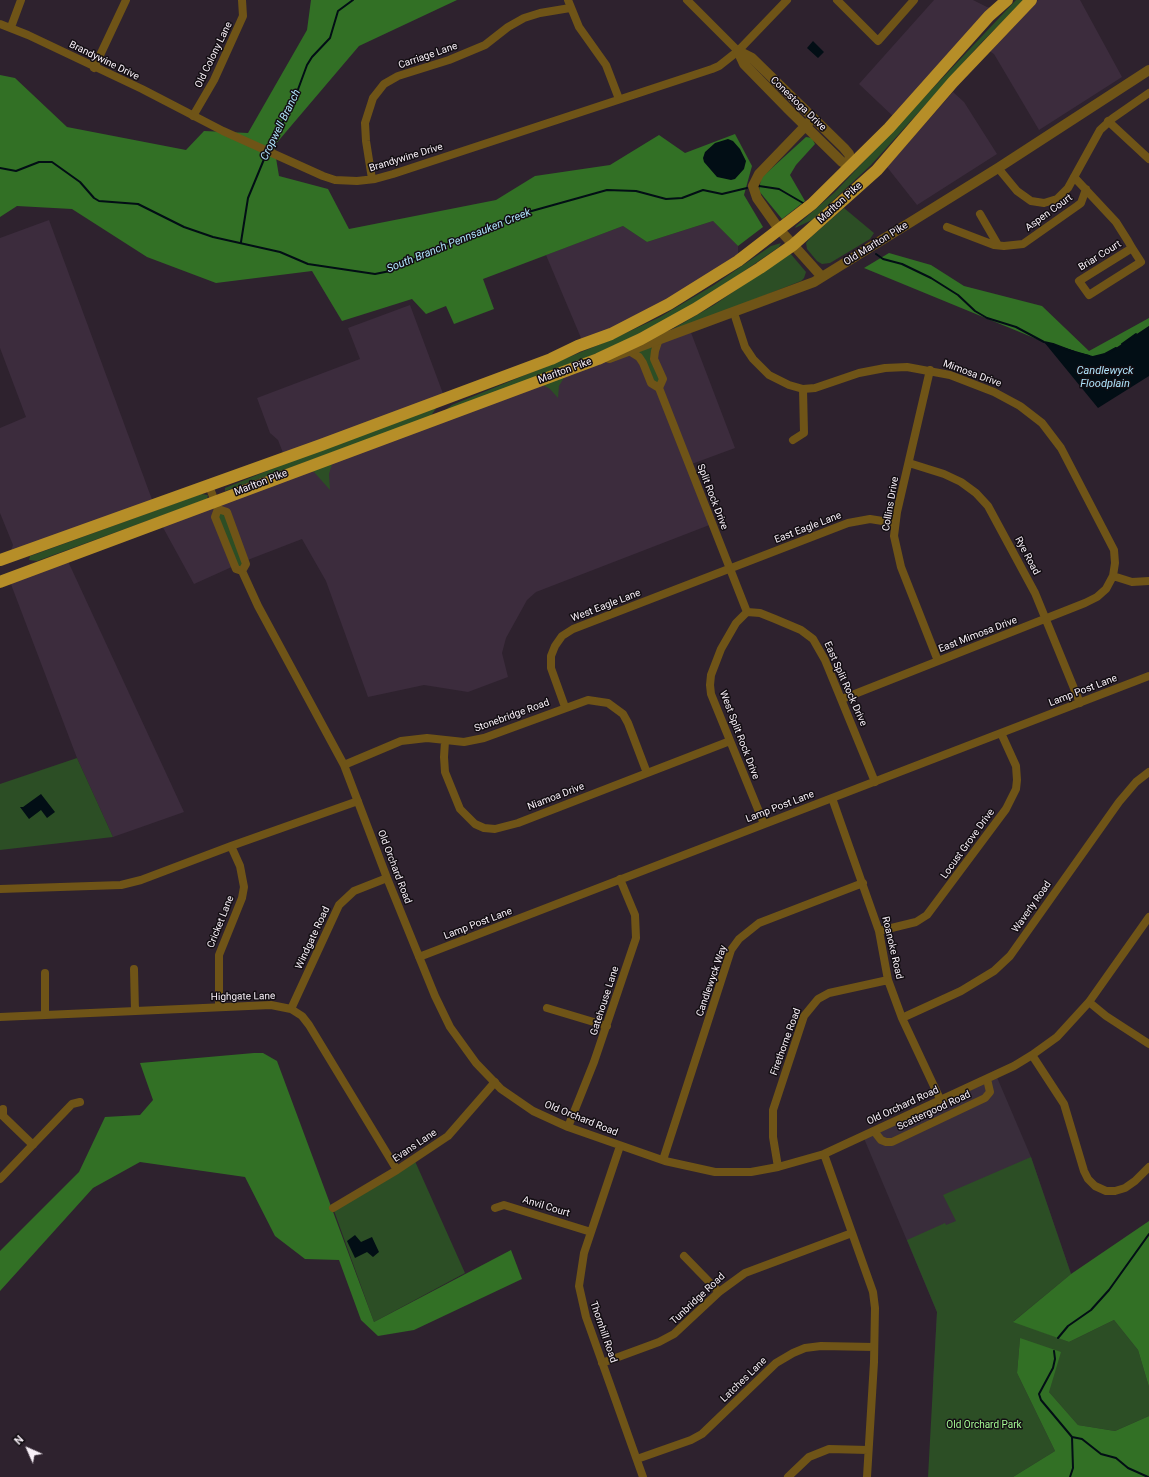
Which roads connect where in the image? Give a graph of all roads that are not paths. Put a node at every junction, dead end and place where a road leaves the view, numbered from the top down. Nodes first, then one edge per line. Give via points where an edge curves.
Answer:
1 (21, 0) edge
2 (126, 0) edge
3 (242, 0) edge
4 (687, 0) edge
5 (787, 0) edge
6 (837, 0) edge
7 (914, 0) edge
8 (1007, 0) edge
9 (1031, 0) edge
10 (569, 4) edge
11 (0, 24) edge
12 (11, 28) junction
13 (738, 51) junction
14 (94, 68) junction
15 (1149, 70) edge
16 (1147, 97) edge
17 (619, 99) junction
18 (193, 116) junction
19 (1108, 121) junction
20 (809, 122) junction
21 (1149, 158) edge
22 (852, 164) junction
23 (998, 168) junction
24 (1074, 177) junction
25 (372, 179) junction
26 (1086, 189) junction
27 (980, 214) dead end
28 (947, 227) dead end
29 (779, 229) junction
30 (793, 245) junction
31 (998, 246) junction
32 (1132, 248) junction
33 (822, 277) junction
34 (734, 313) junction
35 (658, 342) junction
36 (631, 352) junction
37 (578, 367) junction
38 (930, 370) junction
39 (659, 388) junction
40 (803, 389) junction
41 (456, 395) junction
42 (431, 420) junction
43 (793, 440) dead end
44 (909, 463) junction
45 (209, 486) junction
46 (217, 505) junction
47 (896, 523) junction
48 (0, 560) edge
49 (730, 569) junction
50 (242, 571) junction
51 (1113, 576) junction
52 (1149, 581) edge
53 (0, 582) edge
54 (747, 612) junction
55 (1046, 619) junction
56 (938, 661) junction
57 (1149, 676) edge
58 (842, 699) junction
59 (1080, 703) junction
60 (565, 707) junction
61 (1001, 733) junction
62 (445, 740) junction
63 (730, 741) junction
64 (344, 765) junction
65 (1149, 772) edge
66 (647, 773) junction
67 (875, 782) junction
68 (832, 798) junction
69 (358, 801) junction
70 (764, 824) junction
71 (231, 846) junction
72 (387, 878) junction
73 (620, 879) junction
74 (863, 883) junction
75 (0, 889) edge
76 (1149, 918) edge
77 (879, 931) junction
78 (419, 957) junction
79 (134, 969) dead end
80 (45, 974) dead end
81 (888, 980) junction
82 (1089, 1002) junction
83 (219, 1007) junction
84 (547, 1008) dead end
85 (292, 1009) junction
86 (135, 1011) junction
87 (45, 1015) junction
88 (0, 1017) edge
89 (902, 1018) junction
90 (607, 1026) junction
91 (1149, 1044) edge
92 (1032, 1054) junction
93 (495, 1082) junction
94 (988, 1083) junction
95 (940, 1099) junction
96 (80, 1102) dead end
97 (3, 1109) dead end
98 (568, 1127) junction
99 (874, 1131) junction
100 (33, 1145) junction
101 (620, 1146) junction
102 (824, 1154) junction
103 (663, 1160) junction
104 (1149, 1167) edge
105 (778, 1168) junction
106 (397, 1170) junction
107 (0, 1179) edge
108 (333, 1208) dead end
109 (495, 1208) dead end
110 (591, 1232) junction
111 (852, 1233) junction
112 (684, 1256) dead end
113 (719, 1292) junction
114 (874, 1347) junction
115 (602, 1363) junction
116 (868, 1450) junction
117 (637, 1459) junction
118 (644, 1477) edge
119 (788, 1477) edge
120 (867, 1477) edge

1 - 12 street
2 - 14 street
3 - 18 street, Old Colony Lane via 243,16 214,80
4 - 13 street, Conestoga Drive
5 - 13 street, Brandywine Drive
6 - 7 street via 878,41
8 - 22 highway, Marlton Pike via 989,16 902,114
9 - 30 highway, Marlton Pike via 953,82 877,170
10 - 17 street via 583,34 606,64
10 - 25 street, Carriage Lane via 524,18 485,45 449,60 398,76 384,84 373,98 365,123
11 - 12 street, Brandywine Drive
12 - 14 street, Brandywine Drive
13 - 17 street, Brandywine Drive via 712,69
13 - 20 street, Conestoga Drive via 744,64
14 - 18 street, Brandywine Drive
15 - 23 street, Old Marlton Pike
16 - 19 street
17 - 25 street, Brandywine Drive
18 - 25 street, Brandywine Drive via 323,176 350,181
19 - 21 street
19 - 24 street via 1091,145
20 - 22 street, Conestoga Drive via 842,162
20 - 29 street via 754,182 755,194
22 - 29 highway, Marlton Pike via 812,204
23 - 24 street via 1022,195 1037,204 1057,199
23 - 33 street, Old Marlton Pike
24 - 26 street, Briar Court
26 - 31 street, Aspen Court via 1081,203 1023,244
26 - 32 street, Briar Court via 1116,222
27 - 31 street
28 - 31 street, Aspen Court
29 - 30 street
29 - 41 highway, Marlton Pike via 738,261 650,314 551,359
30 - 33 street
30 - 37 highway, Marlton Pike via 695,309 641,339
32 - 32 street, Briar Court via 1141,262 1089,296 1080,281
33 - 34 street, Old Marlton Pike via 801,288
34 - 35 street, Old Marlton Pike
34 - 40 street, Mimosa Drive via 745,347 760,368 778,381
35 - 36 street, Old Marlton Pike
35 - 39 street, Split Rock Drive via 654,359 663,379
36 - 37 street, Old Marlton Pike
36 - 39 street, Split Rock Drive via 643,363 651,384
37 - 42 highway, Marlton Pike
38 - 40 street, Mimosa Drive via 885,368
38 - 44 street, Collins Drive
38 - 51 street, Mimosa Drive via 950,375 1008,399 1030,413 1050,432 1061,448 1114,550
39 - 49 street, Split Rock Drive
40 - 43 street via 804,433
41 - 42 highway via 441,404
41 - 45 highway, Marlton Pike
42 - 46 highway, Marlton Pike
44 - 47 street, Collins Drive
44 - 55 street, Rye Road via 961,482 988,506 1035,593
45 - 46 street, Old Orchard Road
45 - 48 highway, Marlton Pike
46 - 50 street, Old Orchard Road via 215,517 220,531 236,569
46 - 50 street, Old Orchard Road via 227,512 246,564
46 - 53 highway, Marlton Pike
47 - 49 street, East Eagle Lane via 858,520
47 - 56 street, Collins Drive via 894,536 901,567
49 - 54 street, Split Rock Drive
49 - 60 street, West Eagle Lane via 573,629 562,636 551,656 551,668
50 - 64 street, Old Orchard Road via 258,606
51 - 52 street via 1132,582
51 - 55 street, East Mimosa Drive via 1106,589 1097,597
54 - 58 street, East Split Rock Drive via 760,613 775,619 801,630 813,639 819,646
54 - 63 street, West Split Rock Drive via 736,623 721,649 711,675 711,694
55 - 56 street, East Mimosa Drive
55 - 59 street, Rye Road
56 - 58 street, East Mimosa Drive
57 - 59 street, Lamp Post Lane
58 - 67 street, East Split Rock Drive
59 - 61 street, Lamp Post Lane
60 - 62 street, Stonebridge Road via 484,738 464,742
60 - 66 street, Stonebridge Road via 588,700 608,703 616,708 628,723
61 - 67 street, Lamp Post Lane
61 - 77 street, Locust Grove Drive via 1016,766 1017,780 1016,789 1006,809 927,915 916,922
62 - 64 street, Stonebridge Road via 427,738 401,742
62 - 66 street, Niamoa Drive via 445,772 460,809 467,818 484,828 495,829 512,825
63 - 66 street, Niamoa Drive
63 - 70 street, West Split Rock Drive
64 - 69 street, Old Orchard Road
65 - 89 street, Waverly Road via 1136,782 1119,802 1010,956 994,971 960,991
67 - 68 street, Lamp Post Lane
68 - 70 street, Lamp Post Lane
68 - 74 street, Roanoke Road
69 - 71 street
69 - 72 street, Old Orchard Road
70 - 73 street, Lamp Post Lane
71 - 75 street via 121,885
71 - 83 street, Cricket Lane via 240,866 244,887 242,898 218,954
72 - 78 street, Old Orchard Road
72 - 85 street, Windgate Road via 354,891 339,906
73 - 78 street, Lamp Post Lane
73 - 90 street, Gatehouse Lane via 635,916 636,938
74 - 77 street, Roanoke Road
74 - 103 street, Candlewyck Way via 759,923 739,939 731,950
76 - 82 street, Old Orchard Road
77 - 81 street, Roanoke Road
78 - 93 street, Old Orchard Road via 450,1027 476,1063
79 - 86 street
80 - 87 street
81 - 89 street, Roanoke Road
81 - 105 street, Firethorne Road via 829,993 818,999 804,1016 773,1110 773,1137
82 - 91 street
82 - 92 street, Old Orchard Road via 1057,1037
83 - 85 street, Highgate Lane via 271,1005
83 - 86 street, Highgate Lane
84 - 90 street
85 - 106 street via 309,1025
86 - 87 street, Highgate Lane
87 - 88 street, Highgate Lane
89 - 95 street, Roanoke Road
90 - 98 street, Gatehouse Lane
92 - 94 street, Old Orchard Road
92 - 104 street via 1064,1104 1084,1171 1091,1183 1106,1191 1115,1191 1125,1188
93 - 98 street, Old Orchard Road via 533,1111
93 - 106 street, Evans Lane via 448,1136
94 - 95 street, Old Orchard Road
94 - 99 street, Scattergood Road via 990,1092 985,1098 892,1142 881,1140
95 - 99 street, Old Orchard Road
96 - 100 street via 72,1104
97 - 100 street via 4,1116
98 - 101 street, Old Orchard Road
99 - 102 street, Old Orchard Road
100 - 107 street
101 - 103 street, Old Orchard Road
101 - 110 street, Thornhill Road
102 - 105 street, Old Orchard Road
102 - 111 street
103 - 105 street, Old Orchard Road via 715,1172 751,1172
106 - 108 street, Evans Lane
109 - 110 street, Anvil Court via 504,1205
110 - 115 street, Thornhill Road via 581,1265 579,1286 586,1317
111 - 113 street, Tunbridge Road via 745,1272
111 - 114 street via 873,1292
112 - 113 street
113 - 115 street, Tunbridge Road via 674,1334
114 - 116 street
114 - 117 street, Latches Lane via 821,1346 793,1353 776,1363 702,1434
115 - 117 street, Thornhill Road
116 - 119 street via 830,1449 809,1457
116 - 120 street
117 - 118 street, Thornhill Road

